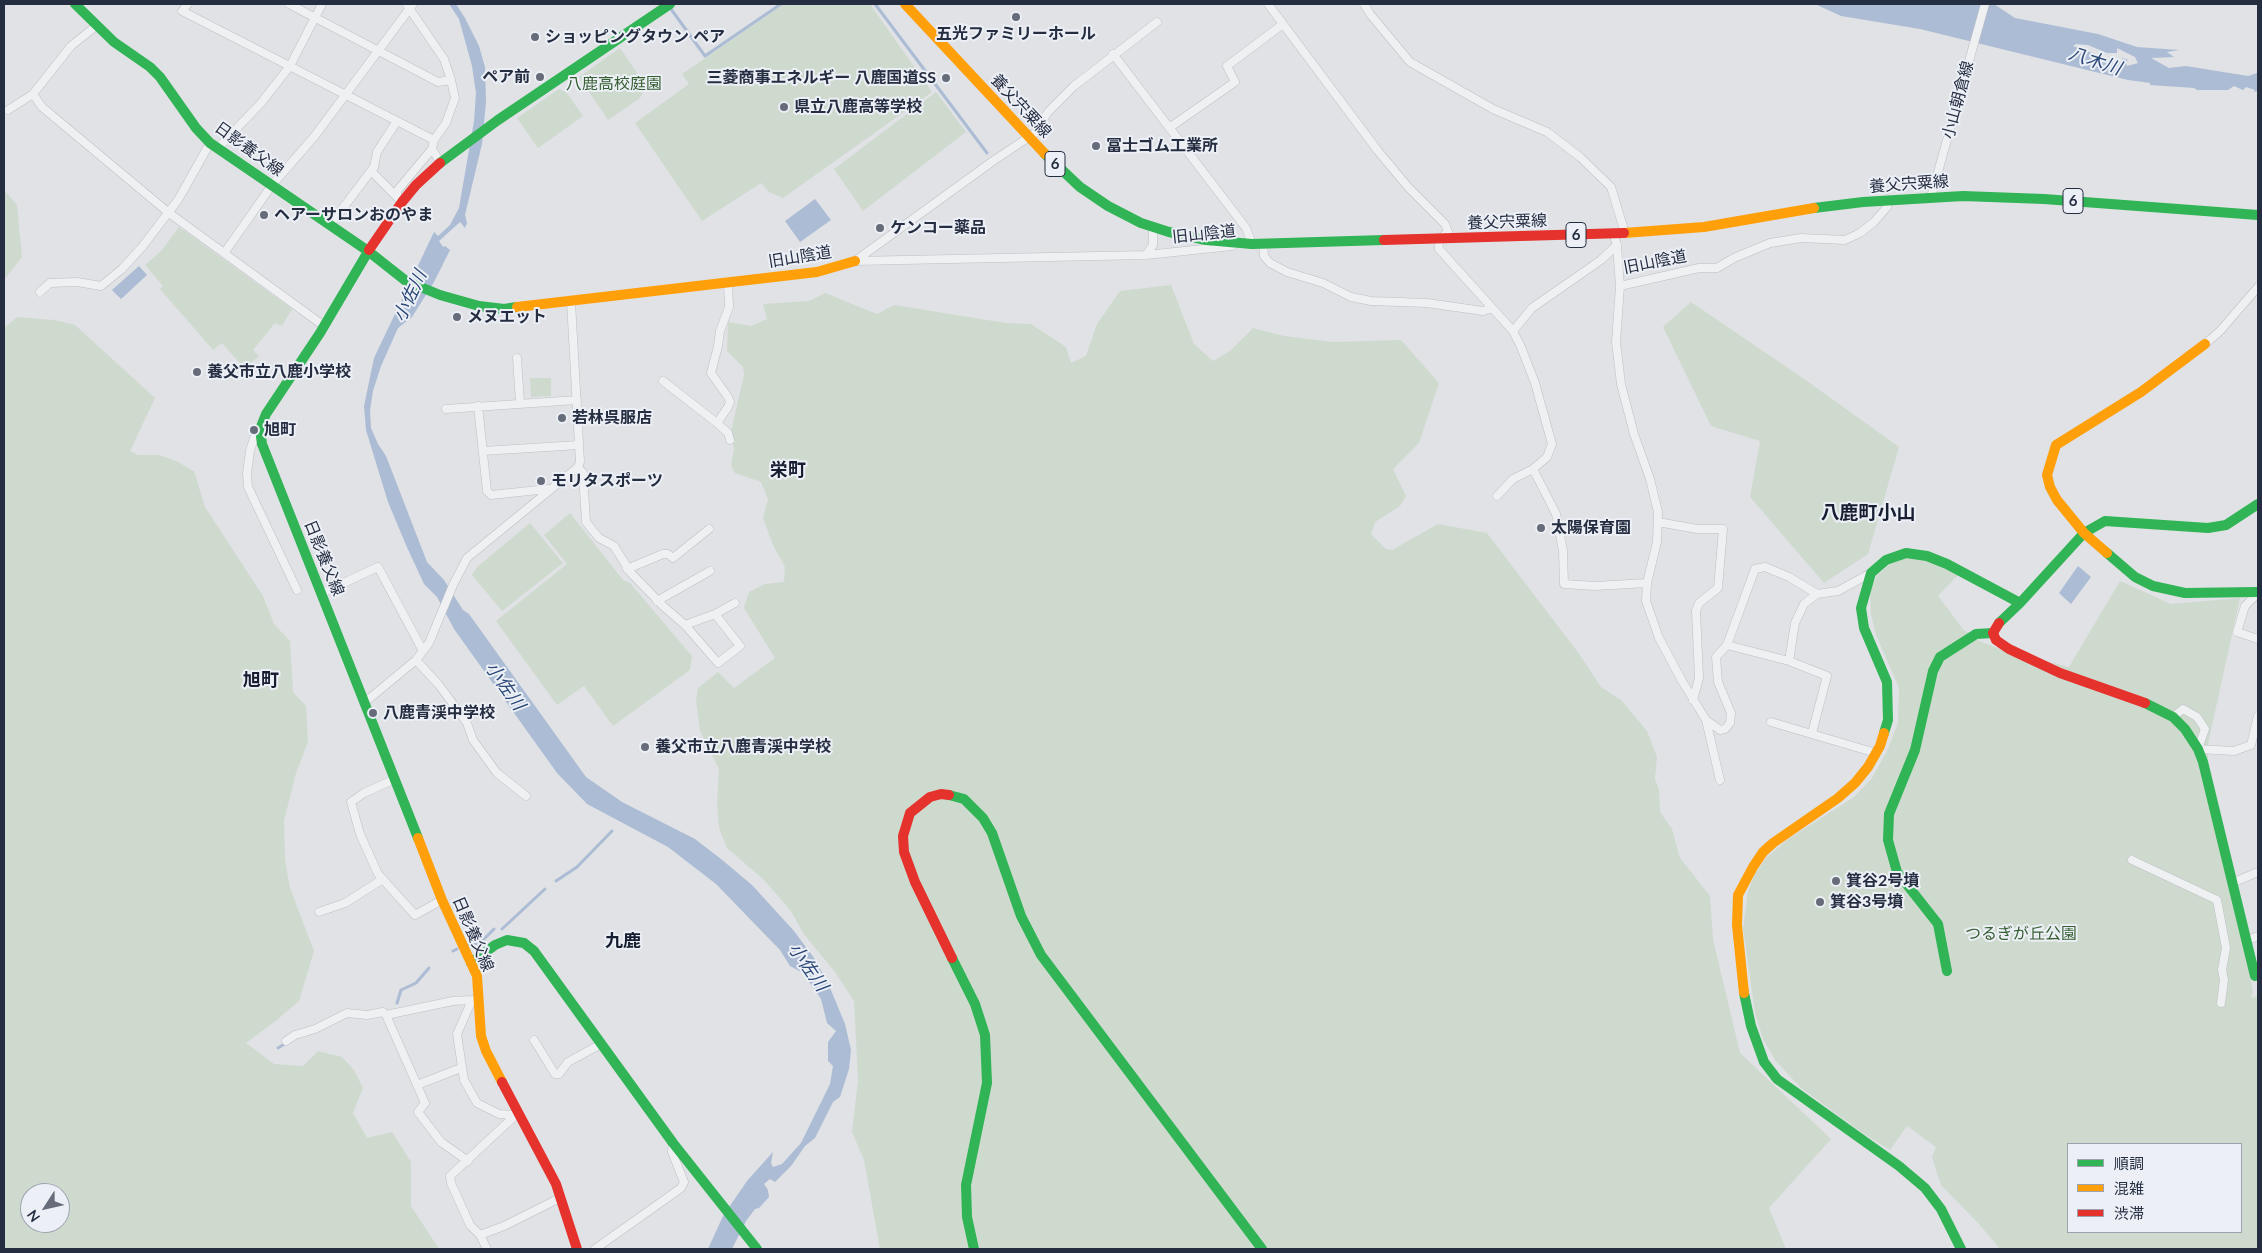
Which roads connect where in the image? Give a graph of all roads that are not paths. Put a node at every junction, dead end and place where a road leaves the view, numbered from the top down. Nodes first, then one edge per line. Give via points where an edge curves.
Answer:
1 (75, 4) edge
2 (188, 4) edge
3 (289, 4) edge
4 (322, 4) edge
5 (670, 4) edge
6 (905, 4) edge
7 (1268, 4) edge
8 (1364, 4) edge
9 (1985, 4) edge
10 (410, 5) edge
11 (315, 17) junction
12 (1157, 22) dead end
13 (1283, 24) junction
14 (96, 26) junction
15 (378, 50) junction
16 (1113, 54) junction
17 (290, 66) junction
18 (451, 80) junction
19 (33, 94) junction
20 (346, 94) junction
21 (8, 110) dead end
22 (397, 121) junction
23 (1169, 128) junction
24 (1029, 137) junction
25 (434, 140) junction
26 (214, 146) junction
27 (432, 149) junction
28 (443, 160) junction
29 (371, 171) junction
30 (272, 186) junction
31 (1932, 197) junction
32 (400, 200) junction
33 (1887, 200) junction
34 (169, 213) junction
35 (2258, 215) edge
36 (330, 225) junction
37 (1154, 227) junction
38 (1613, 233) junction
39 (1625, 233) junction
40 (1438, 240) junction
41 (1257, 244) junction
42 (1617, 245) junction
43 (368, 251) junction
44 (225, 252) junction
45 (1146, 255) junction
46 (855, 261) junction
47 (728, 283) junction
48 (1620, 286) junction
49 (2258, 287) edge
50 (40, 292) dead end
51 (570, 302) junction
52 (1492, 308) junction
53 (324, 326) junction
54 (1513, 331) junction
55 (2205, 344) joint
56 (516, 358) dead end
57 (663, 381) dead end
58 (577, 400) junction
59 (520, 403) junction
60 (478, 406) junction
61 (446, 410) dead end
62 (716, 422) junction
63 (260, 430) junction
64 (730, 440) dead end
65 (579, 444) junction
66 (483, 451) junction
67 (578, 467) junction
68 (1533, 469) junction
69 (549, 489) junction
70 (1498, 496) dead end
71 (2258, 504) edge
72 (1658, 522) junction
73 (709, 528) dead end
74 (2084, 532) junction
75 (374, 559) dead end
76 (378, 567) junction
77 (627, 569) junction
78 (710, 571) dead end
79 (1871, 572) junction
80 (1647, 583) junction
81 (297, 590) dead end
82 (2258, 592) edge
83 (322, 593) junction
84 (1817, 594) junction
85 (657, 601) junction
86 (735, 603) dead end
87 (2020, 603) junction
88 (715, 614) junction
89 (685, 625) junction
90 (1993, 633) junction
91 (2258, 639) edge
92 (1727, 645) junction
93 (423, 651) junction
94 (416, 660) junction
95 (1789, 661) junction
96 (1693, 700) junction
97 (364, 703) junction
98 (2258, 716) edge
99 (2173, 717) junction
100 (1706, 720) junction
101 (1771, 722) dead end
102 (1812, 733) junction
103 (2198, 749) junction
104 (1876, 753) junction
105 (395, 779) junction
106 (1720, 780) dead end
107 (526, 796) dead end
108 (2132, 860) dead end
109 (2258, 872) edge
110 (383, 879) junction
111 (2232, 882) junction
112 (442, 900) junction
113 (319, 912) dead end
114 (2258, 936) edge
115 (2246, 941) junction
116 (471, 963) junction
117 (1947, 971) dead end
118 (2255, 976) dead end
119 (475, 1000) junction
120 (2221, 1003) dead end
121 (386, 1015) junction
122 (534, 1040) dead end
123 (286, 1041) dead end
124 (601, 1044) junction
125 (461, 1068) junction
126 (417, 1085) junction
127 (516, 1114) junction
128 (673, 1144) junction
129 (468, 1161) junction
130 (560, 1198) junction
131 (480, 1235) junction
132 (487, 1249) edge
133 (577, 1249) edge
134 (595, 1249) edge
135 (757, 1249) edge
136 (974, 1249) edge
137 (1262, 1249) edge
138 (1961, 1249) edge

1 - 14 street, 日影養父線
2 - 17 street via 182,11
3 - 11 street
4 - 11 street
5 - 28 street
6 - 24 street, 養父宍粟線 / 6
7 - 13 street
8 - 39 street via 1410,62 1493,109 1547,132 1580,157 1612,187
9 - 31 street, 小山朝倉線
10 - 15 street
10 - 18 street via 444,59
11 - 15 street
11 - 17 street
12 - 16 street
13 - 23 street via 1227,66 1234,82
13 - 40 street via 1378,151 1445,224 1448,232
14 - 19 street via 71,46
14 - 26 street, 日影養父線 via 160,77 196,128
15 - 18 street via 438,82
15 - 20 street
16 - 23 street
16 - 24 street via 1074,86
17 - 20 street
17 - 26 street via 261,103
18 - 25 street via 455,98 446,123
19 - 21 street
19 - 34 street via 42,107
20 - 22 street
20 - 30 street
22 - 25 street
22 - 29 street via 377,152
23 - 41 street
24 - 37 street, 養父宍粟線 / 6 via 1080,187 1108,206
24 - 46 street
25 - 27 street
26 - 30 street, 日影養父線
26 - 34 street
27 - 28 street
27 - 32 street via 398,191
28 - 32 street
29 - 32 street
29 - 36 street
30 - 36 street, 日影養父線
30 - 44 street
31 - 33 street, 養父宍粟線 / 6
31 - 35 street, 養父宍粟線 / 6 via 2000,196
32 - 43 street
33 - 39 street, 養父宍粟線 / 6 via 1814,208 1704,227
33 - 48 street, 旧山陰道 via 1887,207 1874,222 1845,240 1801,238 1770,243 1717,268 1699,268
34 - 44 street
34 - 50 street via 122,269 101,286 77,282 50,283
36 - 43 street, 日影養父線
37 - 41 street, 養父宍粟線 / 6 via 1206,240
37 - 45 street via 1153,245
38 - 39 street, 養父宍粟線 / 6
38 - 40 street, 養父宍粟線 / 6
38 - 42 street
40 - 41 street, 養父宍粟線 / 6
40 - 52 street via 1439,249
41 - 45 street, 旧山陰道
41 - 52 street via 1270,263 1351,297 1484,311
42 - 48 street, 旧山陰道
42 - 54 street, 旧山陰道 via 1601,260 1532,308
43 - 51 street, 旧山陰道 via 406,281 440,295 498,310
43 - 53 street
44 - 53 street
45 - 46 street, 旧山陰道
46 - 47 street, 旧山陰道 via 817,272
47 - 51 street, 旧山陰道
47 - 62 street via 729,307 722,323 711,373 730,402
48 - 72 street via 1616,342 1621,384 1650,479
49 - 55 street
51 - 58 street
52 - 54 street
53 - 63 street via 266,414
54 - 68 street via 1535,383 1552,444 1547,457
55 - 74 street via 2141,392 2056,446 2047,475 2050,487
56 - 59 street
57 - 62 street
58 - 59 street
58 - 65 street
59 - 60 street
60 - 61 street
60 - 66 street
62 - 64 street via 728,433
63 - 81 street via 250,451 248,488
63 - 83 street, 日影養父線 via 262,444
65 - 66 street
65 - 67 street
66 - 69 street via 487,491 491,495
67 - 69 street
67 - 77 street via 583,473 586,522 599,538 614,546
68 - 70 street via 1513,479
68 - 80 street via 1556,514 1563,551 1564,584
69 - 93 street via 477,548 463,564 430,643
71 - 74 street via 2226,525 2208,528 2105,521
72 - 80 street via 1657,542
72 - 96 street via 1697,529 1723,529 1718,588 1699,603 1696,611 1699,678
73 - 77 street via 673,558 663,554
74 - 82 street via 2135,577 2153,586 2185,593
74 - 87 street
75 - 76 street
76 - 83 street
76 - 93 street
77 - 85 street
78 - 85 street
79 - 84 street via 1838,591
79 - 87 street via 1886,560 1906,553 1927,556
79 - 104 street via 1861,608 1864,628 1887,682 1890,701 1888,720
80 - 96 street via 1646,601 1659,638
82 - 91 street via 2245,606 2237,632
83 - 97 street, 日影養父線
84 - 92 street via 1765,567 1755,569
84 - 95 street via 1804,604 1795,623
85 - 89 street
86 - 88 street
87 - 90 street via 1996,625
88 - 89 street
88 - 89 street via 740,646 718,663
90 - 99 street via 1996,640 2009,649 2045,666 2149,704
90 - 117 street via 1976,634 1940,657 1915,750 1889,814 1888,840 1898,872 1938,924
92 - 95 street
92 - 100 street via 1716,657 1716,672 1731,713 1730,723 1726,729 1720,730
93 - 94 street
94 - 97 street
94 - 107 street via 439,685 466,723 472,740 497,773
95 - 102 street via 1827,676
96 - 100 street
97 - 105 street, 日影養父線
98 - 103 street via 2251,745 2234,752
99 - 103 street
99 - 103 street via 2183,710 2197,717 2204,729
100 - 106 street
101 - 102 street
102 - 104 street
103 - 111 street
104 - 138 street via 1855,783 1773,843 1753,867 1738,895 1737,925 1744,991 1759,1051 1777,1079 1925,1188 1942,1209
105 - 110 street via 351,802 372,864
105 - 112 street, 日影養父線
108 - 120 street via 2216,900 2226,948
109 - 111 street
110 - 112 street via 415,915
110 - 113 street via 346,903
111 - 115 street
112 - 116 street, 日影養父線
114 - 115 street
115 - 118 street
116 - 119 street, 日影養父線 via 477,976
116 - 124 street via 507,940 524,943 534,951
119 - 121 street via 452,1001
119 - 125 street via 457,1034
119 - 127 street, 日影養父線 via 484,1043
121 - 123 street via 382,1012 367,1015 347,1013
121 - 126 street
122 - 124 street via 555,1074 559,1074 568,1062
124 - 128 street
125 - 126 street
125 - 127 street via 466,1086 477,1103 499,1114
126 - 129 street via 425,1103 418,1112 441,1142
127 - 129 street
127 - 130 street, 日影養父線 via 556,1184
128 - 134 street via 672,1152 684,1182 681,1188
128 - 135 street
129 - 131 street via 450,1176 451,1183 470,1225
130 - 131 street
130 - 133 street, 日影養父線
131 - 132 street
136 - 137 street via 967,1217 966,1185 987,1084 985,1035 976,1004 915,882 904,852 903,836 910,813 930,797 941,794 964,799 983,818 992,833 1021,916 1041,955

